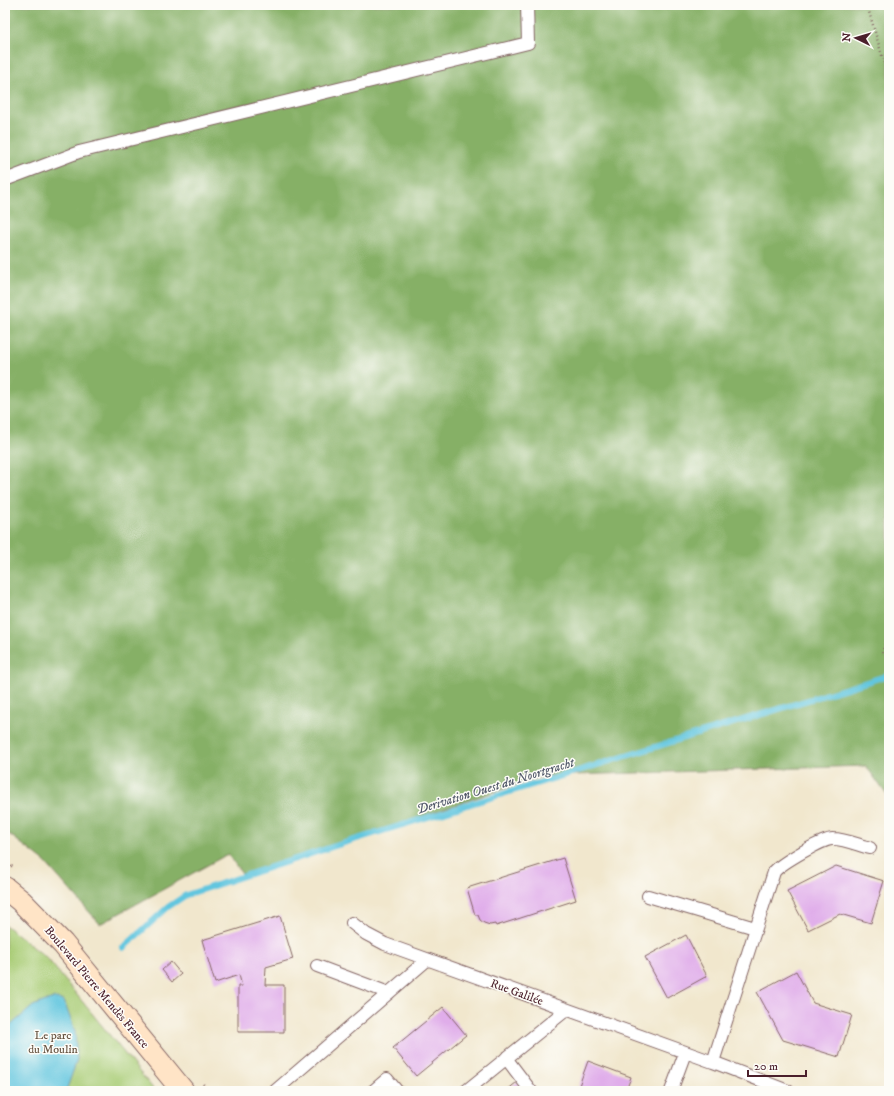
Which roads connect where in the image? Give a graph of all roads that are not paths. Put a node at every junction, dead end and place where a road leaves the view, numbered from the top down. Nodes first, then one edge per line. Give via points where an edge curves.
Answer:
1 (527, 5) edge
2 (5, 180) edge
3 (870, 848) dead end
4 (5, 888) edge
5 (648, 896) dead end
6 (352, 924) dead end
7 (755, 928) junction
8 (427, 960) junction
9 (317, 966) dead end
10 (390, 993) junction
11 (566, 1010) junction
12 (685, 1053) junction
13 (506, 1058) junction
14 (713, 1062) junction
15 (183, 1091) edge
16 (275, 1091) edge
17 (373, 1091) edge
18 (397, 1091) edge
19 (466, 1091) edge
20 (531, 1091) edge
21 (671, 1091) edge
22 (788, 1091) edge

1 - 2 lane via 528,43 79,152
3 - 7 lane via 833,838 828,839 777,868 771,877
4 - 15 street, Boulevard Pierre Mendès France via 63,944
5 - 7 lane
6 - 8 lane, Rue Galilée via 385,944
7 - 14 lane
8 - 10 lane
8 - 11 lane, Rue Galilée
9 - 10 lane
10 - 16 lane
11 - 12 lane, Rue Galilée
11 - 13 lane
12 - 14 lane, Rue Galilée
12 - 21 lane
13 - 19 lane
13 - 20 lane
14 - 22 lane, Rue Galilée
17 - 18 lane via 387,1079

